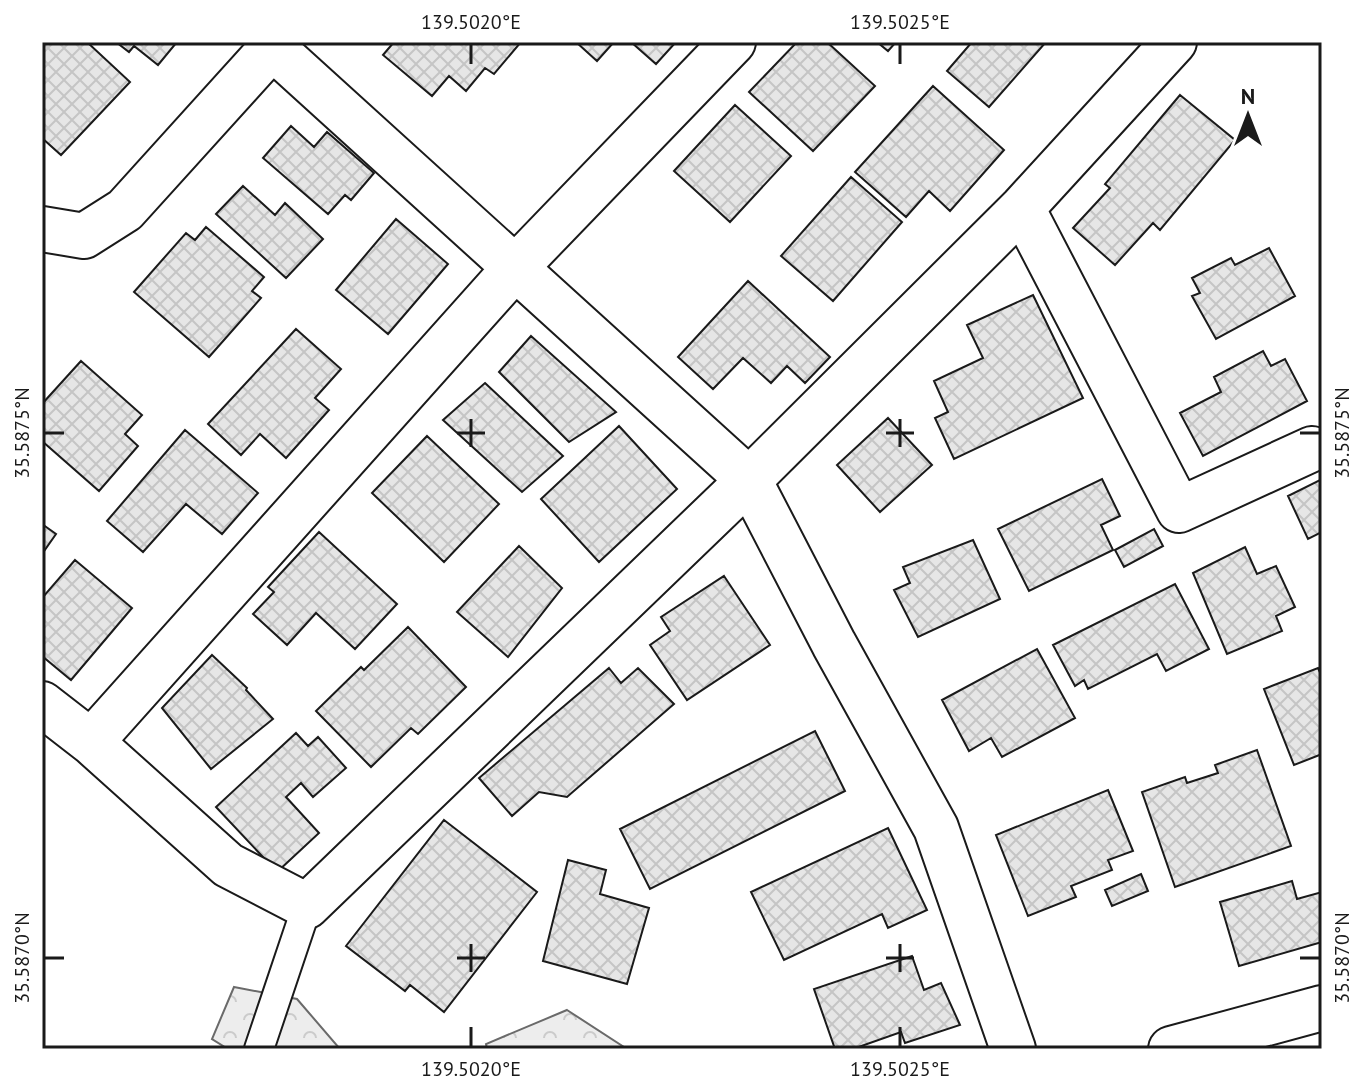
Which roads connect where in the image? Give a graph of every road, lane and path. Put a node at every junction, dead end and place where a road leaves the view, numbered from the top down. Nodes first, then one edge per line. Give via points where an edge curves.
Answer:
1 (733, 42) edge
2 (1174, 42) edge
3 (274, 44) edge
4 (1022, 208) junction
5 (42, 229) edge
6 (514, 269) junction
7 (1312, 449) dead end
8 (749, 480) junction
9 (42, 704) edge
10 (91, 742) junction
11 (307, 906) junction
12 (1322, 1008) edge
13 (259, 1049) edge
14 (1013, 1049) edge
15 (1171, 1049) edge

1 - 6 street
2 - 4 street
3 - 5 street via 125,210 84,236
3 - 6 street
4 - 7 street via 1179,510
4 - 8 street
6 - 8 street
6 - 10 street
8 - 11 street
8 - 14 street via 936,828
9 - 10 street
10 - 11 street via 228,865
11 - 13 lane
12 - 15 street

